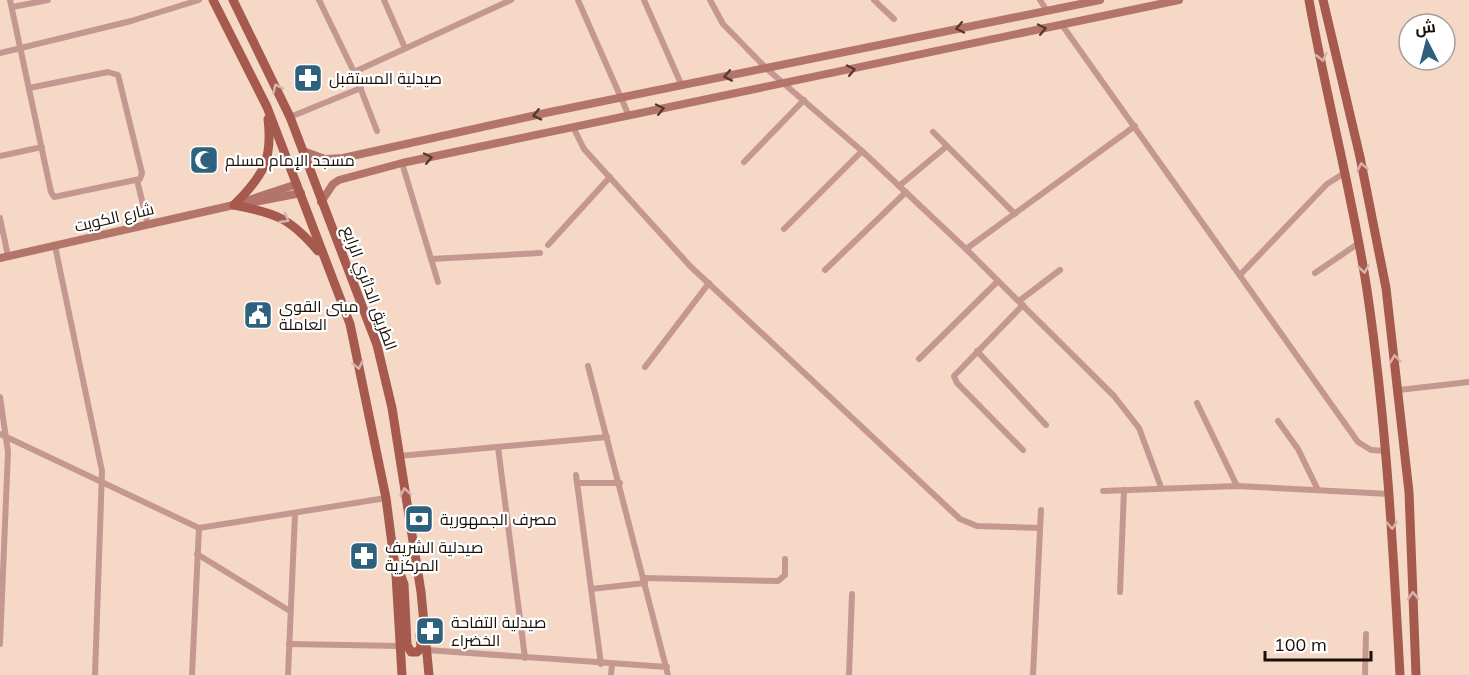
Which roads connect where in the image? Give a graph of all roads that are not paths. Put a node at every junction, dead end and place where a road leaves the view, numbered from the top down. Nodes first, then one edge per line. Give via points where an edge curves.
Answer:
1 (48, 0) edge
2 (199, 0) edge
3 (213, 0) edge
4 (233, 0) edge
5 (319, 0) edge
6 (384, 0) edge
7 (512, 0) edge
8 (644, 0) edge
9 (710, 0) edge
10 (874, 0) edge
11 (1040, 0) edge
12 (1100, 0) edge
13 (1179, 0) edge
14 (1323, 0) edge
15 (580, 1) edge
16 (1308, 3) edge
17 (11, 4) edge
18 (1047, 10) junction
19 (894, 19) dead end
20 (1062, 25) junction
21 (20, 48) junction
22 (405, 48) junction
23 (0, 52) edge
24 (766, 69) junction
25 (354, 72) junction
26 (784, 83) junction
27 (682, 86) junction
28 (29, 88) junction
29 (361, 88) junction
30 (623, 98) junction
31 (804, 100) junction
32 (267, 107) junction
33 (629, 116) junction
34 (290, 117) junction
35 (1134, 126) junction
36 (573, 127) junction
37 (377, 131) dead end
38 (933, 132) dead end
39 (947, 146) junction
40 (42, 147) junction
41 (303, 151) junction
42 (862, 151) junction
43 (0, 156) edge
44 (744, 162) dead end
45 (402, 163) junction
46 (1346, 172) junction
47 (610, 177) junction
48 (137, 180) junction
49 (899, 186) junction
50 (299, 188) junction
51 (906, 192) junction
52 (321, 202) junction
53 (234, 205) junction
54 (1015, 214) junction
55 (0, 218) edge
56 (148, 225) junction
57 (784, 229) dead end
58 (1359, 243) junction
59 (548, 245) dead end
60 (55, 246) junction
61 (966, 249) junction
62 (540, 253) dead end
63 (322, 256) junction
64 (4, 257) edge
65 (431, 259) junction
66 (825, 270) dead end
67 (1060, 270) dead end
68 (1316, 273) dead end
69 (1240, 275) junction
70 (998, 281) junction
71 (438, 282) dead end
72 (709, 283) junction
73 (1021, 303) junction
74 (977, 351) junction
75 (919, 359) dead end
76 (588, 366) dead end
77 (645, 366) dead end
78 (1469, 382) edge
79 (1399, 390) junction
80 (0, 397) edge
81 (1197, 403) dead end
82 (1278, 421) dead end
83 (1046, 425) dead end
84 (0, 434) edge
85 (608, 437) junction
86 (7, 438) junction
87 (498, 447) junction
88 (1023, 450) dead end
89 (1386, 451) junction
90 (399, 456) junction
91 (576, 475) dead end
92 (103, 483) junction
93 (577, 483) junction
94 (620, 483) junction
95 (1236, 486) junction
96 (1161, 488) junction
97 (1124, 490) junction
98 (1318, 490) junction
99 (1103, 491) dead end
100 (1391, 494) junction
101 (386, 498) junction
102 (1041, 510) dead end
103 (295, 514) junction
104 (199, 528) junction
105 (1040, 528) junction
106 (2, 545) edge
107 (197, 554) junction
108 (394, 558) junction
109 (785, 560) dead end
110 (645, 580) junction
111 (591, 589) junction
112 (1120, 592) dead end
113 (852, 594) dead end
114 (421, 597) junction
115 (1, 599) edge
116 (290, 611) junction
117 (1366, 634) dead end
118 (0, 644) edge
119 (289, 644) junction
120 (400, 646) junction
121 (428, 650) junction
122 (525, 658) junction
123 (601, 664) junction
124 (612, 664) junction
125 (667, 667) junction
126 (95, 675) edge
127 (192, 675) edge
128 (288, 675) edge
129 (402, 675) edge
130 (429, 675) edge
131 (611, 675) edge
132 (668, 675) edge
133 (849, 675) edge
134 (1034, 675) edge
135 (1365, 675) edge
136 (1400, 675) edge
137 (1416, 675) edge

1 - 17 street
2 - 21 street
3 - 32 main road, الطريق الدائري الرابع
34 -> 4 main road, الطريق الدائري الرابع
5 - 25 street
6 - 22 street
7 - 22 street
8 - 27 street
9 - 24 street via 723,24
10 - 19 street
11 - 18 street
12 - 18 main road
13 - 20 main road
79 -> 14 main road via 1380,250
15 - 30 street
16 -> 46 main road
17 - 21 street
18 -> 24 main road
26 -> 20 main road
20 - 35 street
21 - 23 street
21 - 28 street
22 - 25 street
24 - 26 street
24 -> 27 main road
25 - 29 street
26 - 31 street
33 -> 26 main road
27 - 30 main road
28 - 40 street
28 - 48 street via 108,72 118,75 142,173
29 - 34 street
29 - 37 street
30 - 33 street
30 -> 41 main road via 343,158 325,159
31 - 42 street
31 - 44 street
32 - 50 main road, الطريق الدائري الرابع
32 - 53 main road via 268,160 260,176
33 - 36 main road
34 - 41 main road, الطريق الدائري الرابع
35 - 54 street
35 - 69 street
45 -> 36 main road
36 - 47 street via 584,148
38 - 39 street
39 - 49 street
39 - 54 street
40 - 43 street
40 - 48 street via 54,196
41 - 52 main road, الطريق الدائري الرابع
42 - 49 street
42 - 57 street
45 - 52 main road via 339,180
45 - 65 street
46 - 58 main road
46 - 69 street via 1327,184
47 - 59 street
47 - 72 street
48 - 56 street
49 - 51 street
50 - 53 main road, شارع الكويت
50 - 63 main road, الطريق الدائري الرابع
51 - 61 street
51 - 66 street
52 - 90 main road, الطريق الدائري الرابع via 374,337 392,408
53 - 56 main road, شارع الكويت
53 -> 63 main road via 284,218
54 - 61 street
55 - 64 street
56 - 60 main road, شارع الكويت
58 - 68 street
58 -> 89 main road
60 - 64 main road, شارع الكويت
60 - 92 street
61 - 70 street
62 - 65 street
63 -> 101 main road, الطريق الدائري الرابع via 350,324
65 - 71 street
67 - 73 street
69 - 89 street via 1358,442 1371,450
70 - 73 street
70 - 75 street
72 - 77 street
72 - 105 street via 960,519 977,526
73 - 74 street
73 - 96 street via 1131,417
74 - 83 street
74 - 88 street via 955,373 955,380
76 - 85 street
78 - 79 street
137 -> 79 main road via 1409,492
80 - 86 street
81 - 95 street
82 - 98 street via 1298,449
84 - 86 street
85 - 87 street
85 - 94 street
86 - 92 street
86 - 106 street
87 - 90 street
87 - 122 street
89 - 100 main road
114 -> 90 main road, الطريق الدائري الرابع
91 - 93 street
92 - 104 street
92 - 126 street
93 - 94 street
93 - 111 street
94 - 110 street
95 - 96 street
95 - 98 street
96 - 97 street
97 - 99 street
97 - 112 street
98 - 100 street
100 -> 136 main road
101 - 103 street
101 - 108 main road, الطريق الدائري الرابع
102 - 105 street
103 - 104 street
103 - 116 street
104 - 107 street
105 - 134 street
106 - 115 street
107 - 116 street
107 - 127 street
108 - 114 main road via 404,584 408,648 414,653 421,648 417,608
108 - 120 main road, الطريق الدائري الرابع
109 - 110 street via 785,575 778,581
110 - 111 street
110 - 125 street
111 - 123 street
113 - 133 street
114 - 121 main road, الطريق الدائري الرابع
115 - 118 street
116 - 119 street
117 - 135 street
119 - 120 street
119 - 128 street
120 - 129 main road, الطريق الدائري الرابع
121 - 122 street
121 - 130 main road, الطريق الدائري الرابع
122 - 123 street
123 - 124 street
124 - 125 street
124 - 131 street
125 - 132 street

